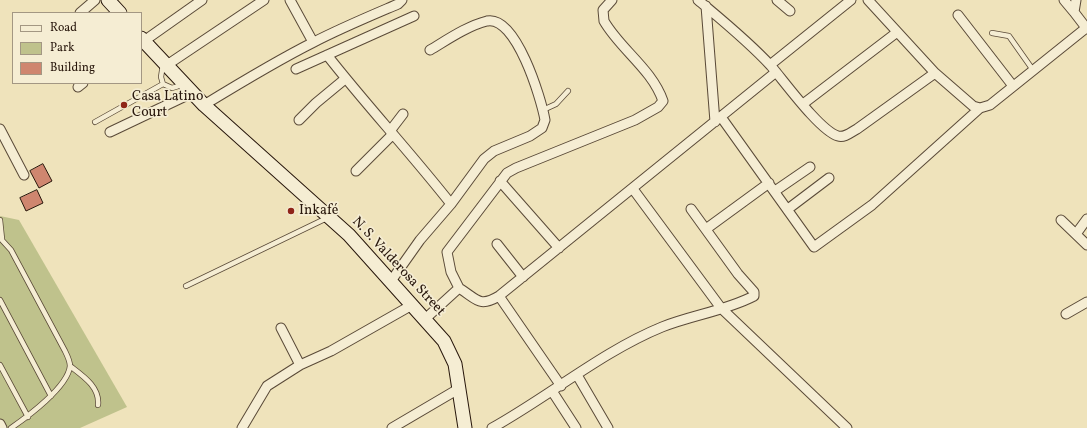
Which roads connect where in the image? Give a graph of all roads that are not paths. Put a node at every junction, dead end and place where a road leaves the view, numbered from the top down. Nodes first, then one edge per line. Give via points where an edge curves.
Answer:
1 (95, 0) edge
2 (108, 0) edge
3 (202, 0) edge
4 (264, 0) edge
5 (290, 0) edge
6 (402, 0) edge
7 (612, 0) edge
8 (698, 0) edge
9 (777, 0) edge
10 (851, 0) edge
11 (868, 0) edge
12 (1064, 0) edge
13 (1076, 0) edge
14 (706, 6) junction
15 (81, 12) edge
16 (119, 12) edge
17 (790, 12) dead end
18 (1074, 12) junction
19 (958, 15) dead end
20 (414, 16) dead end
21 (1087, 28) edge
22 (896, 33) junction
23 (992, 33) dead end
24 (142, 39) edge
25 (313, 42) junction
26 (430, 50) dead end
27 (327, 55) junction
28 (165, 64) junction
29 (296, 69) dead end
30 (773, 69) junction
31 (1033, 70) junction
32 (935, 73) junction
33 (345, 79) junction
34 (163, 84) junction
35 (1013, 86) junction
36 (188, 89) junction
37 (568, 91) dead end
38 (803, 104) junction
39 (204, 105) junction
40 (980, 108) junction
41 (543, 110) junction
42 (403, 114) dead end
43 (299, 120) dead end
44 (718, 120) junction
45 (95, 122) dead end
46 (0, 129) edge
47 (110, 132) dead end
48 (392, 133) junction
49 (810, 167) dead end
50 (356, 171) dead end
51 (24, 175) dead end
52 (829, 178) dead end
53 (500, 182) junction
54 (769, 183) junction
55 (633, 188) junction
56 (775, 191) junction
57 (451, 204) junction
58 (691, 210) dead end
59 (788, 210) junction
60 (329, 218) junction
61 (1087, 219) edge
62 (0, 220) edge
63 (1061, 220) dead end
64 (706, 229) junction
65 (1076, 234) junction
66 (1, 238) edge
67 (497, 244) dead end
68 (1087, 245) edge
69 (559, 248) junction
70 (523, 277) junction
71 (391, 281) junction
72 (186, 286) dead end
73 (459, 288) junction
74 (499, 296) junction
75 (0, 300) edge
76 (1087, 302) edge
77 (412, 305) junction
78 (721, 308) junction
79 (1066, 314) dead end
80 (425, 319) junction
81 (281, 328) dead end
82 (300, 364) junction
83 (0, 365) edge
84 (70, 366) junction
85 (577, 375) junction
86 (561, 386) junction
87 (460, 388) junction
88 (552, 391) junction
89 (51, 396) junction
90 (98, 405) dead end
91 (28, 417) junction
92 (0, 424) edge
93 (464, 427) edge
94 (2, 428) edge
95 (11, 428) edge
96 (242, 428) edge
97 (392, 428) edge
98 (492, 428) edge
99 (576, 428) edge
100 (608, 428) edge
101 (847, 428) edge

1 - 15 street
2 - 16 main road
3 - 24 street
4 - 28 street
5 - 25 street
6 - 25 street
7 - 53 street via 603,10 604,21 649,76 663,101 658,107 635,120 516,168 507,173
8 - 14 street
9 - 17 street
10 - 30 street
11 - 22 street
12 - 18 street
13 - 18 street
14 - 30 street
14 - 44 street
18 - 21 street
19 - 35 street
20 - 27 street
21 - 31 street
22 - 32 street
22 - 38 street
23 - 31 lane via 1009,36
24 - 28 main road, N. S. Valderosa Street
25 - 39 street
26 - 41 street via 470,28 488,21 498,22 507,28 518,43
27 - 29 street
27 - 33 street
28 - 34 lane via 160,77
28 - 36 main road, N. S. Valderosa Street
30 - 38 street
30 - 44 street
31 - 35 street
32 - 38 street via 845,136 829,132
32 - 40 street via 973,106
33 - 43 street via 316,102
33 - 48 street
34 - 36 lane via 172,88
34 - 45 lane
35 - 40 street via 990,105
36 - 39 main road, N. S. Valderosa Street
36 - 47 street
37 - 41 lane via 556,104
39 - 60 main road, N. S. Valderosa Street
40 - 59 street via 872,205 814,247
41 - 57 street via 545,120 542,128 490,154
42 - 48 street
44 - 54 street
44 - 55 street
46 - 51 street
48 - 50 street
48 - 57 street
49 - 56 street
52 - 59 street
53 - 69 street
53 - 73 street via 447,252 451,272
54 - 56 street
54 - 64 street
55 - 69 street
55 - 78 street
56 - 59 street
57 - 71 street via 420,240
58 - 64 street
60 - 71 main road, N. S. Valderosa Street via 349,235
60 - 72 lane
61 - 65 street
62 - 66 lane
63 - 65 street
64 - 78 street via 755,293 745,300
65 - 68 street
66 - 84 lane via 11,250 65,351
67 - 70 street
69 - 70 street
70 - 74 street
71 - 77 main road, N. S. Valderosa Street
73 - 74 street via 482,303
73 - 80 street
74 - 86 street
75 - 89 lane
76 - 79 street
77 - 80 main road, N. S. Valderosa Street
77 - 82 street via 331,351
78 - 85 street via 662,327 620,348
78 - 101 street
80 - 87 main road, N. S. Valderosa Street via 444,341 455,364
81 - 82 street
82 - 96 street via 267,386
83 - 91 lane
84 - 89 lane via 66,377
84 - 90 lane via 90,383 96,392
85 - 86 street
85 - 100 street
86 - 88 street
87 - 93 main road, N. S. Valderosa Street
87 - 97 street
88 - 98 street
88 - 99 street
89 - 91 lane
91 - 95 lane
92 - 94 street

